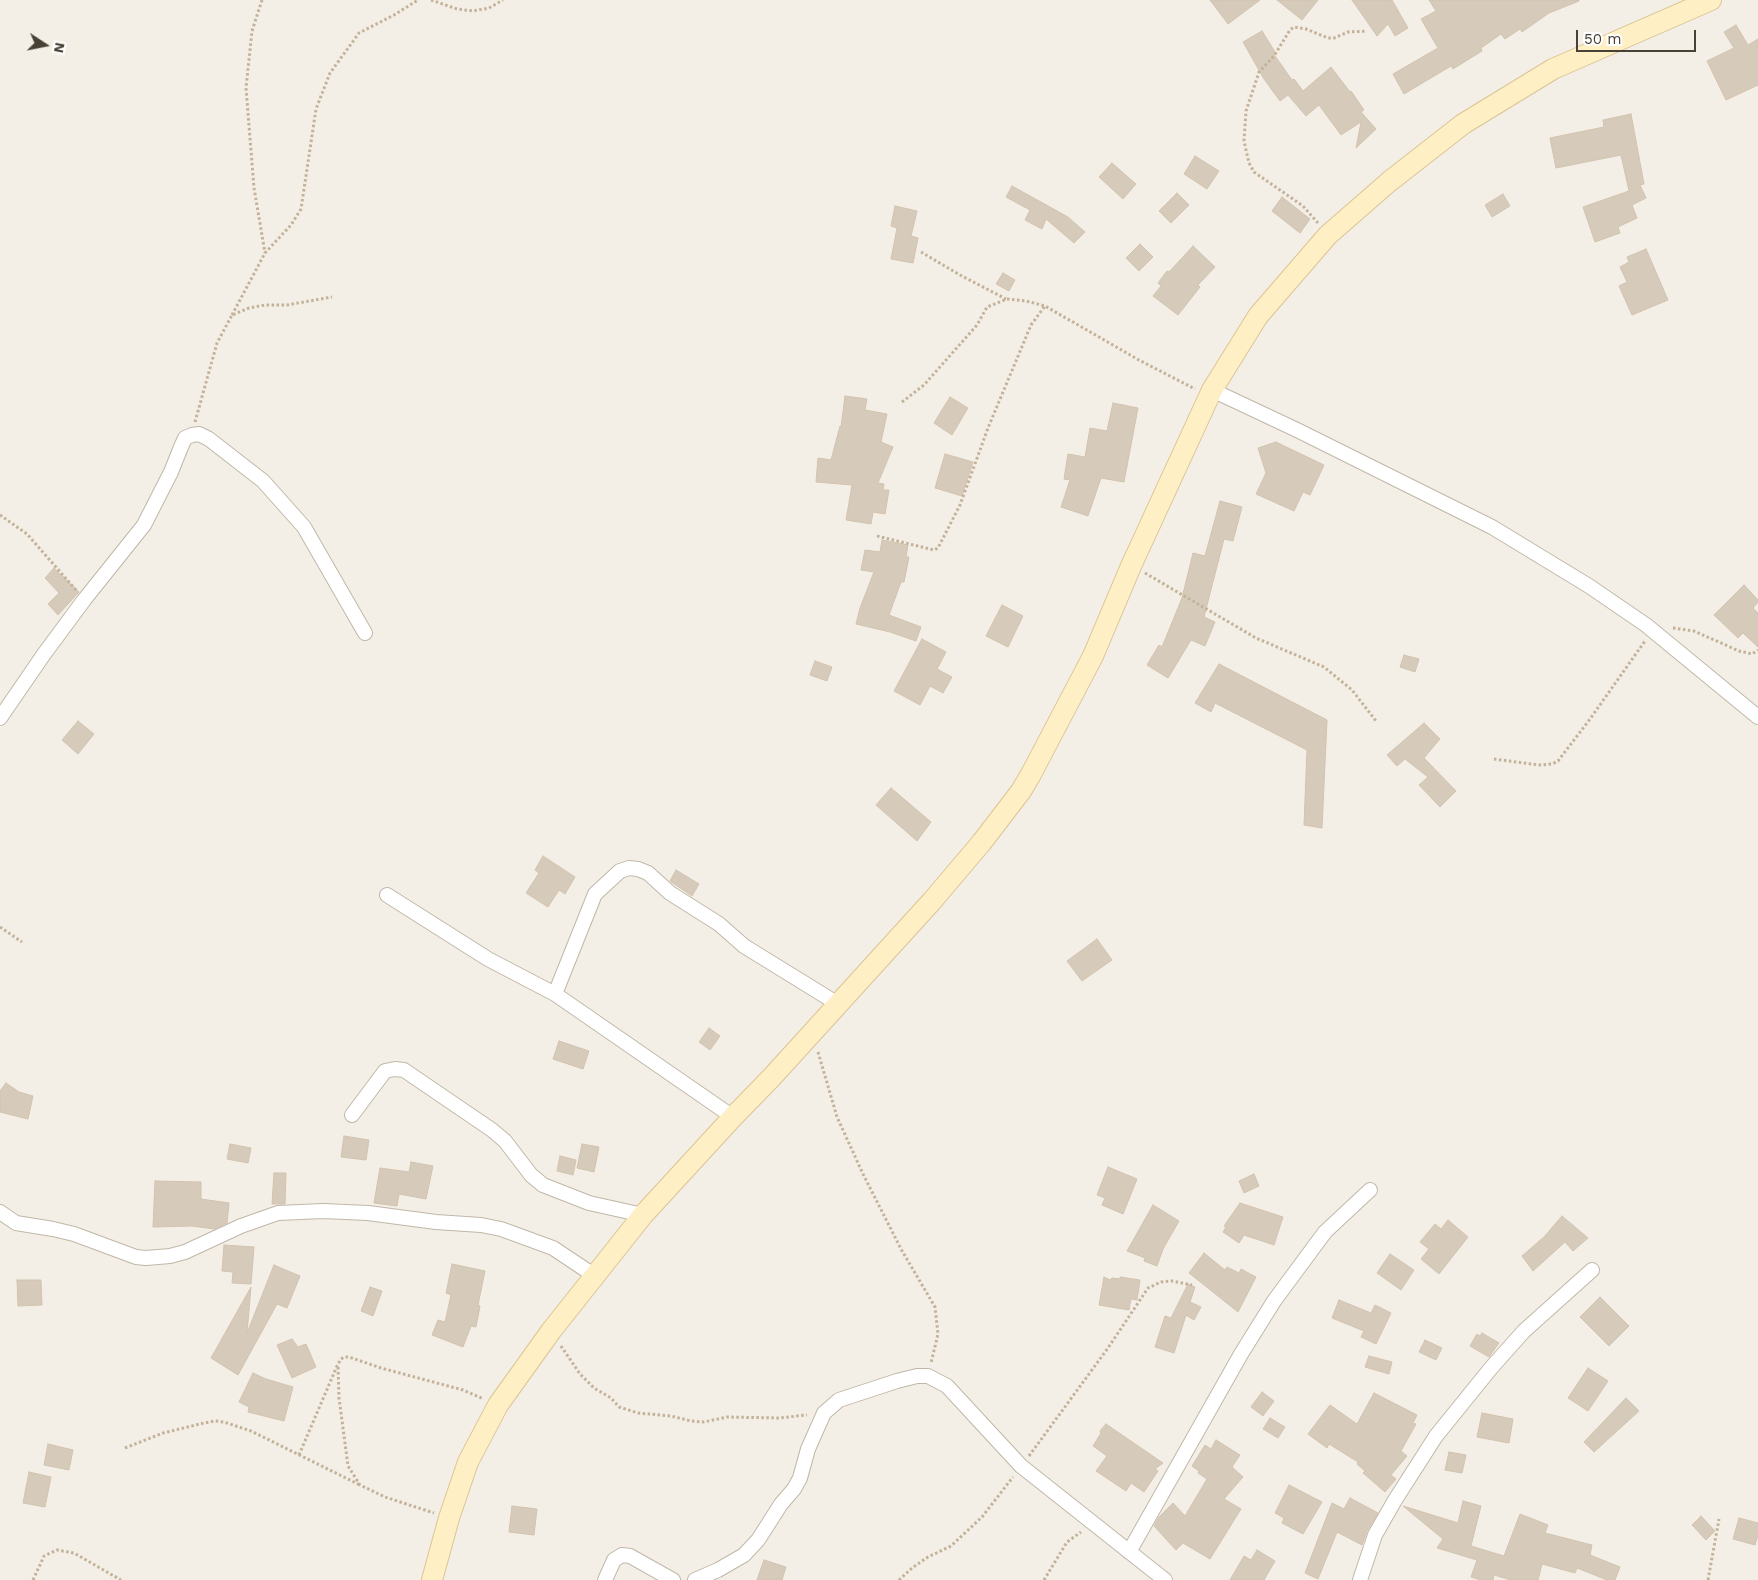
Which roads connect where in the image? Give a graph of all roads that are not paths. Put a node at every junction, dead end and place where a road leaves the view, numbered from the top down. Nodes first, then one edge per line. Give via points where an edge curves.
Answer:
1 (1711, 0) edge
2 (1211, 393) junction
3 (365, 633) dead end
4 (1758, 717) edge
5 (0, 718) edge
6 (387, 894) dead end
7 (555, 994) junction
8 (838, 1004) junction
9 (352, 1115) dead end
10 (733, 1117) junction
11 (1370, 1190) dead end
12 (0, 1212) edge
13 (644, 1215) junction
14 (1592, 1270) dead end
15 (595, 1276) junction
16 (1129, 1552) junction
17 (432, 1580) edge
18 (606, 1580) edge
19 (672, 1580) edge
20 (695, 1580) edge
21 (1165, 1580) edge
22 (1360, 1580) edge

1 - 2 main road via 1554,68 1463,124 1390,180 1328,234 1258,316
2 - 4 street via 1322,442 1492,526 1650,628
2 - 8 main road via 1093,656 1021,791 938,894
3 - 5 street via 304,527 263,481 209,439 192,434 181,446 144,525 84,600
6 - 7 street via 488,959
7 - 8 street via 595,894 620,871 629,868 648,873 670,893 719,924 744,946
7 - 10 street
8 - 10 main road
9 - 13 street via 385,1071 404,1070 492,1130 505,1141 531,1176 543,1185 589,1203
10 - 13 main road
11 - 16 street via 1325,1232 1274,1301
12 - 15 street via 16,1223 74,1234 146,1258 185,1252 278,1213 368,1213 481,1225 553,1248
13 - 15 main road
14 - 22 street via 1524,1331 1436,1436 1375,1535
15 - 17 main road via 498,1405 468,1462
16 - 20 street via 1021,1466 947,1386 928,1376 917,1376 853,1394 824,1412 800,1478 758,1540 744,1555
16 - 21 street
18 - 19 street via 614,1560 622,1555 648,1565

